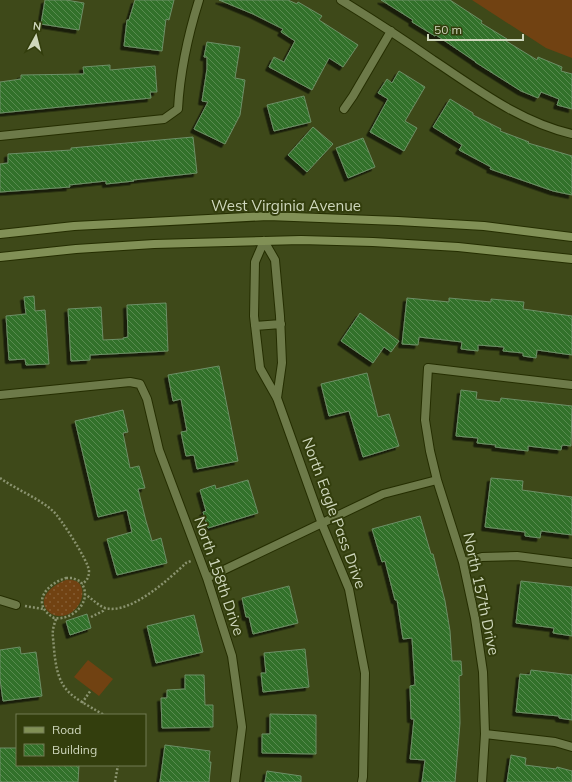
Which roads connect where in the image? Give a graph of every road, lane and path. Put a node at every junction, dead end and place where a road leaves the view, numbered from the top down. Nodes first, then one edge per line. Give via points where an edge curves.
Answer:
1 (199, 0) edge
2 (341, 0) edge
3 (391, 31) junction
4 (344, 109) dead end
5 (572, 134) edge
6 (0, 136) edge
7 (0, 234) edge
8 (572, 237) edge
9 (264, 241) junction
10 (0, 257) edge
11 (572, 259) edge
12 (280, 324) junction
13 (255, 326) junction
14 (572, 385) edge
15 (0, 395) edge
16 (278, 398) junction
17 (0, 478) edge
18 (437, 480) junction
19 (322, 524) junction
20 (199, 557) junction
21 (463, 562) junction
22 (572, 563) edge
23 (207, 578) junction
24 (82, 584) junction
25 (84, 594) junction
26 (0, 600) edge
27 (16, 605) joint
28 (106, 608) junction
29 (44, 609) junction
30 (91, 617) dead end
31 (56, 618) junction
32 (91, 690) dead end
33 (82, 703) junction
34 (102, 714) edge
35 (485, 734) junction
36 (572, 747) edge
37 (118, 766) edge
38 (115, 782) edge
39 (235, 782) edge
40 (362, 782) edge
41 (482, 782) edge

1 - 6 street via 179,82 178,109 164,119
2 - 3 street
3 - 4 street
3 - 5 street via 495,101 528,119
7 - 8 main road, West Virginia Avenue via 74,226 268,216 484,226
9 - 10 main road via 154,244
9 - 11 main road via 373,242 458,247
9 - 12 street, North Eagle Pass Drive via 275,260
9 - 13 street, North Eagle Pass Drive via 255,262
12 - 13 street
12 - 16 street, North Eagle Pass Drive via 282,363
13 - 16 street, North Eagle Pass Drive via 260,368
14 - 18 street, North 157th Drive via 428,368 425,420
15 - 20 street, North 158th Drive via 130,382 140,384 147,399 159,450
16 - 19 street, North Eagle Pass Drive
17 - 24 path via 46,506 62,522 88,566 88,577
18 - 19 street via 383,494
18 - 21 street, North 157th Drive
19 - 23 street
19 - 40 street, North Eagle Pass Drive via 349,589 365,673
20 - 23 street, North 158th Drive
20 - 28 path via 186,563 141,599 117,608
21 - 22 street via 482,557 517,556
21 - 35 street, North 157th Drive via 483,672
23 - 39 street, North 158th Drive via 232,656 236,680 242,727
24 - 25 path
24 - 29 path via 72,578 52,584 42,601
25 - 28 path
25 - 31 path via 82,604 75,613 64,618
26 - 27 street
27 - 29 path
28 - 30 path
29 - 31 path
31 - 33 path via 52,630 57,668 68,692
32 - 33 path
33 - 34 path
35 - 36 street via 555,742
35 - 41 street, North 157th Drive
37 - 38 path

